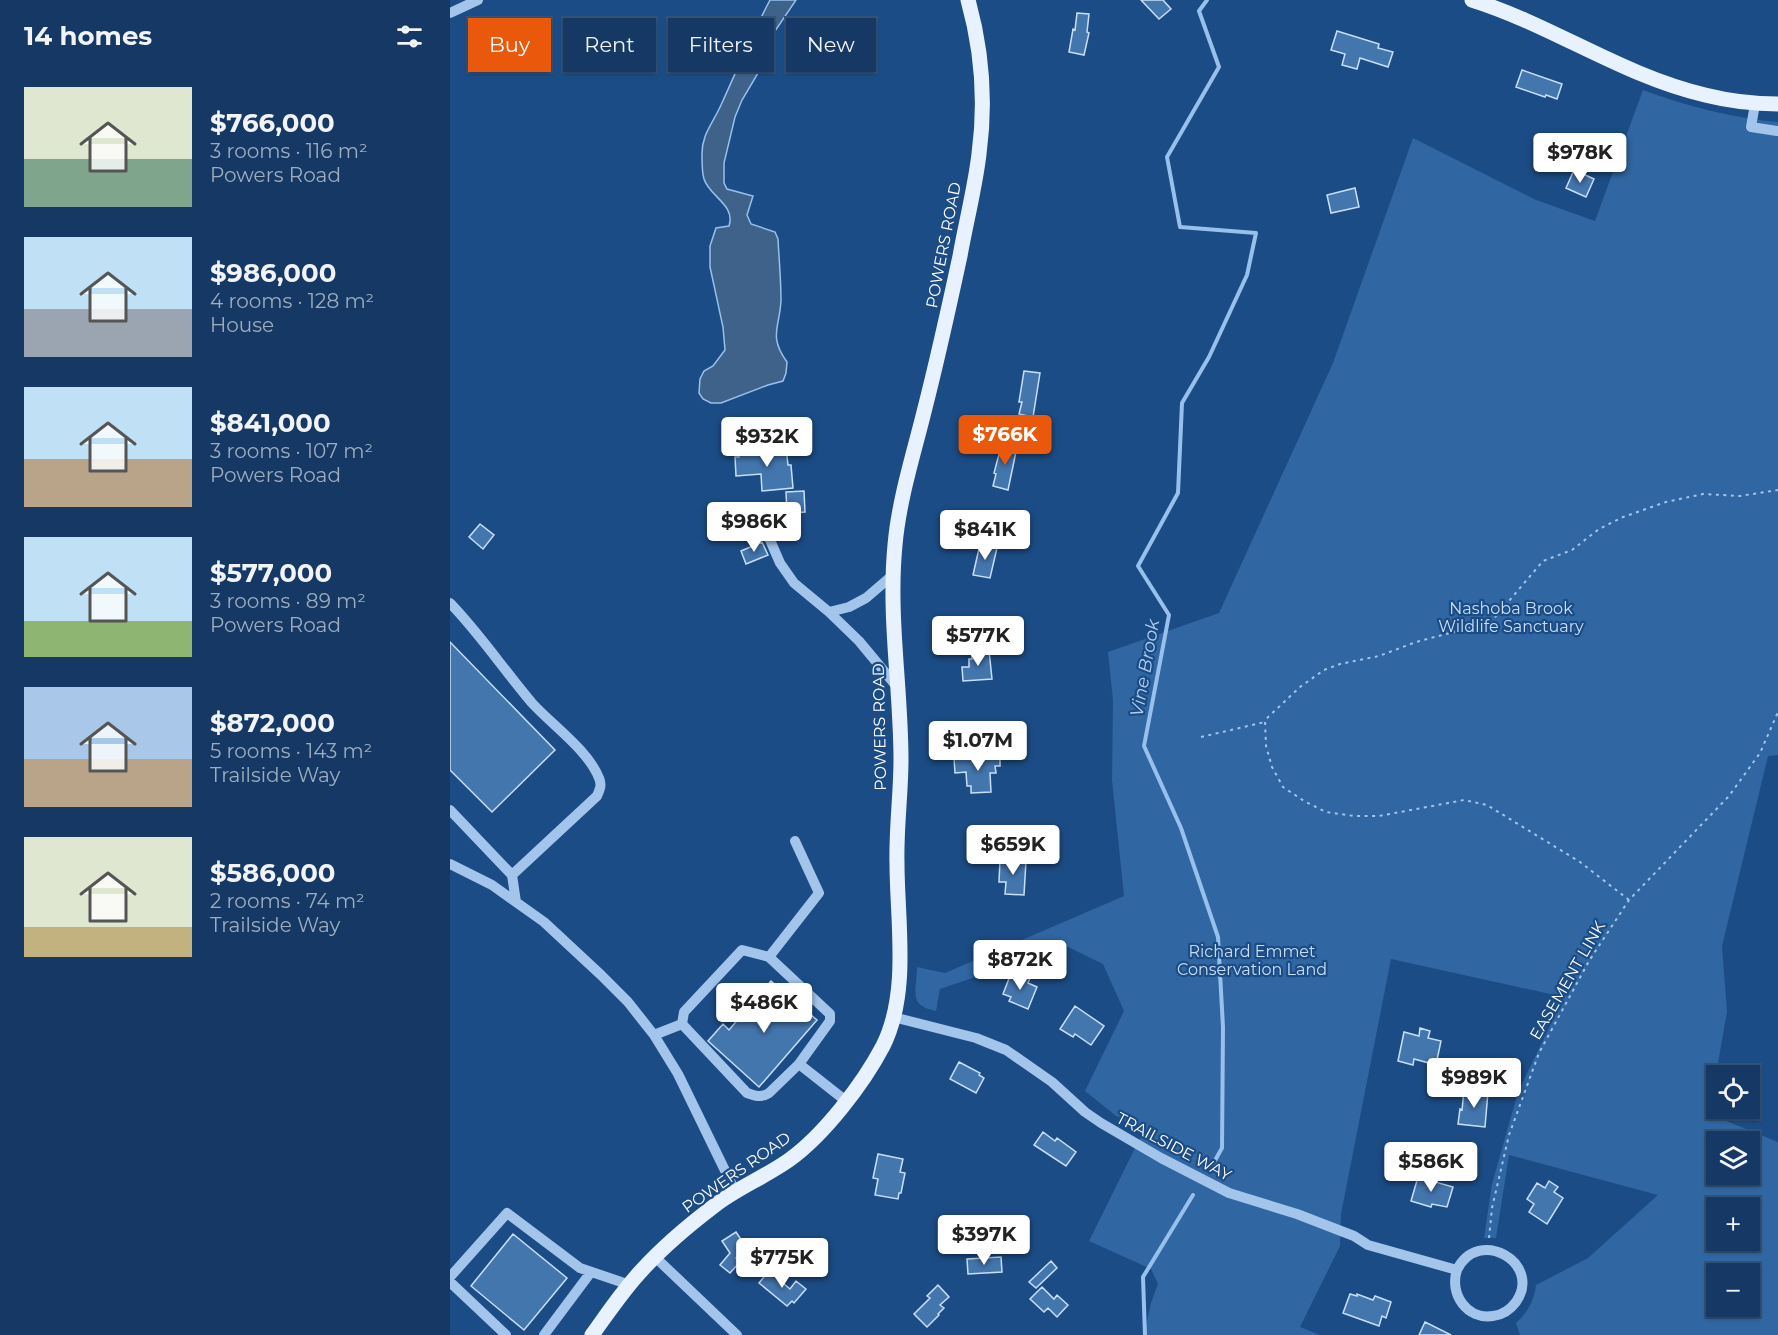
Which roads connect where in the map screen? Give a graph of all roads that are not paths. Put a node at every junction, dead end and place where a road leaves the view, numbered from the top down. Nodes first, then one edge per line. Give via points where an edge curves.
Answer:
1 (478, 0) edge
2 (968, 0) edge
3 (1472, 0) edge
4 (450, 13) edge
5 (1755, 104) junction
6 (1778, 105) edge
7 (1777, 131) edge
8 (754, 515) dead end
9 (894, 574) junction
10 (450, 603) edge
11 (829, 612) junction
12 (899, 689) junction
13 (450, 810) edge
14 (795, 841) dead end
15 (450, 864) edge
16 (512, 875) junction
17 (516, 902) junction
18 (769, 957) junction
19 (893, 1017) junction
20 (682, 1024) junction
21 (654, 1035) junction
22 (798, 1064) junction
23 (846, 1101) junction
24 (735, 1191) junction
25 (655, 1257) junction
26 (1457, 1270) junction
27 (591, 1272) junction
28 (450, 1277) edge
29 (450, 1282) edge
30 (630, 1285) junction
31 (506, 1335) edge
32 (543, 1335) edge
33 (592, 1335) edge
34 (737, 1335) edge

1 - 4 street
2 - 9 main road, POWERS ROAD via 982,74 980,152 944,330 903,498
3 - 5 main road via 1643,74 1705,95
5 - 6 main road
5 - 7 street via 1751,127
8 - 11 street via 794,583
9 - 11 street via 866,598
9 - 12 main road, POWERS ROAD via 893,625
10 - 16 street via 533,704 589,761 601,786 597,796
11 - 12 street via 860,641
12 - 19 main road, POWERS ROAD via 900,954
13 - 16 street
14 - 18 street via 819,892
15 - 17 street
16 - 17 street
17 - 21 street via 544,922 601,975
18 - 20 street via 742,950 684,1012
18 - 22 street via 830,1014 830,1021
19 - 23 main road, POWERS ROAD via 864,1079
19 - 26 street, TRAILSIDE WAY via 976,1038 1006,1050 1101,1123 1229,1193 1345,1232 1368,1245
20 - 21 street
20 - 22 street via 747,1093 763,1097 769,1094
21 - 24 street via 678,1074
22 - 23 street
23 - 24 main road, POWERS ROAD via 793,1157
24 - 25 main road, POWERS ROAD
25 - 30 main road, POWERS ROAD
25 - 34 street
26 - 26 street via 1455,1281 1460,1301 1475,1314 1486,1317 1505,1313 1519,1297 1520,1272 1515,1263 1498,1251 1478,1251
27 - 28 street via 580,1268 507,1213
27 - 30 street
27 - 32 street
29 - 31 street
30 - 33 main road, POWERS ROAD

